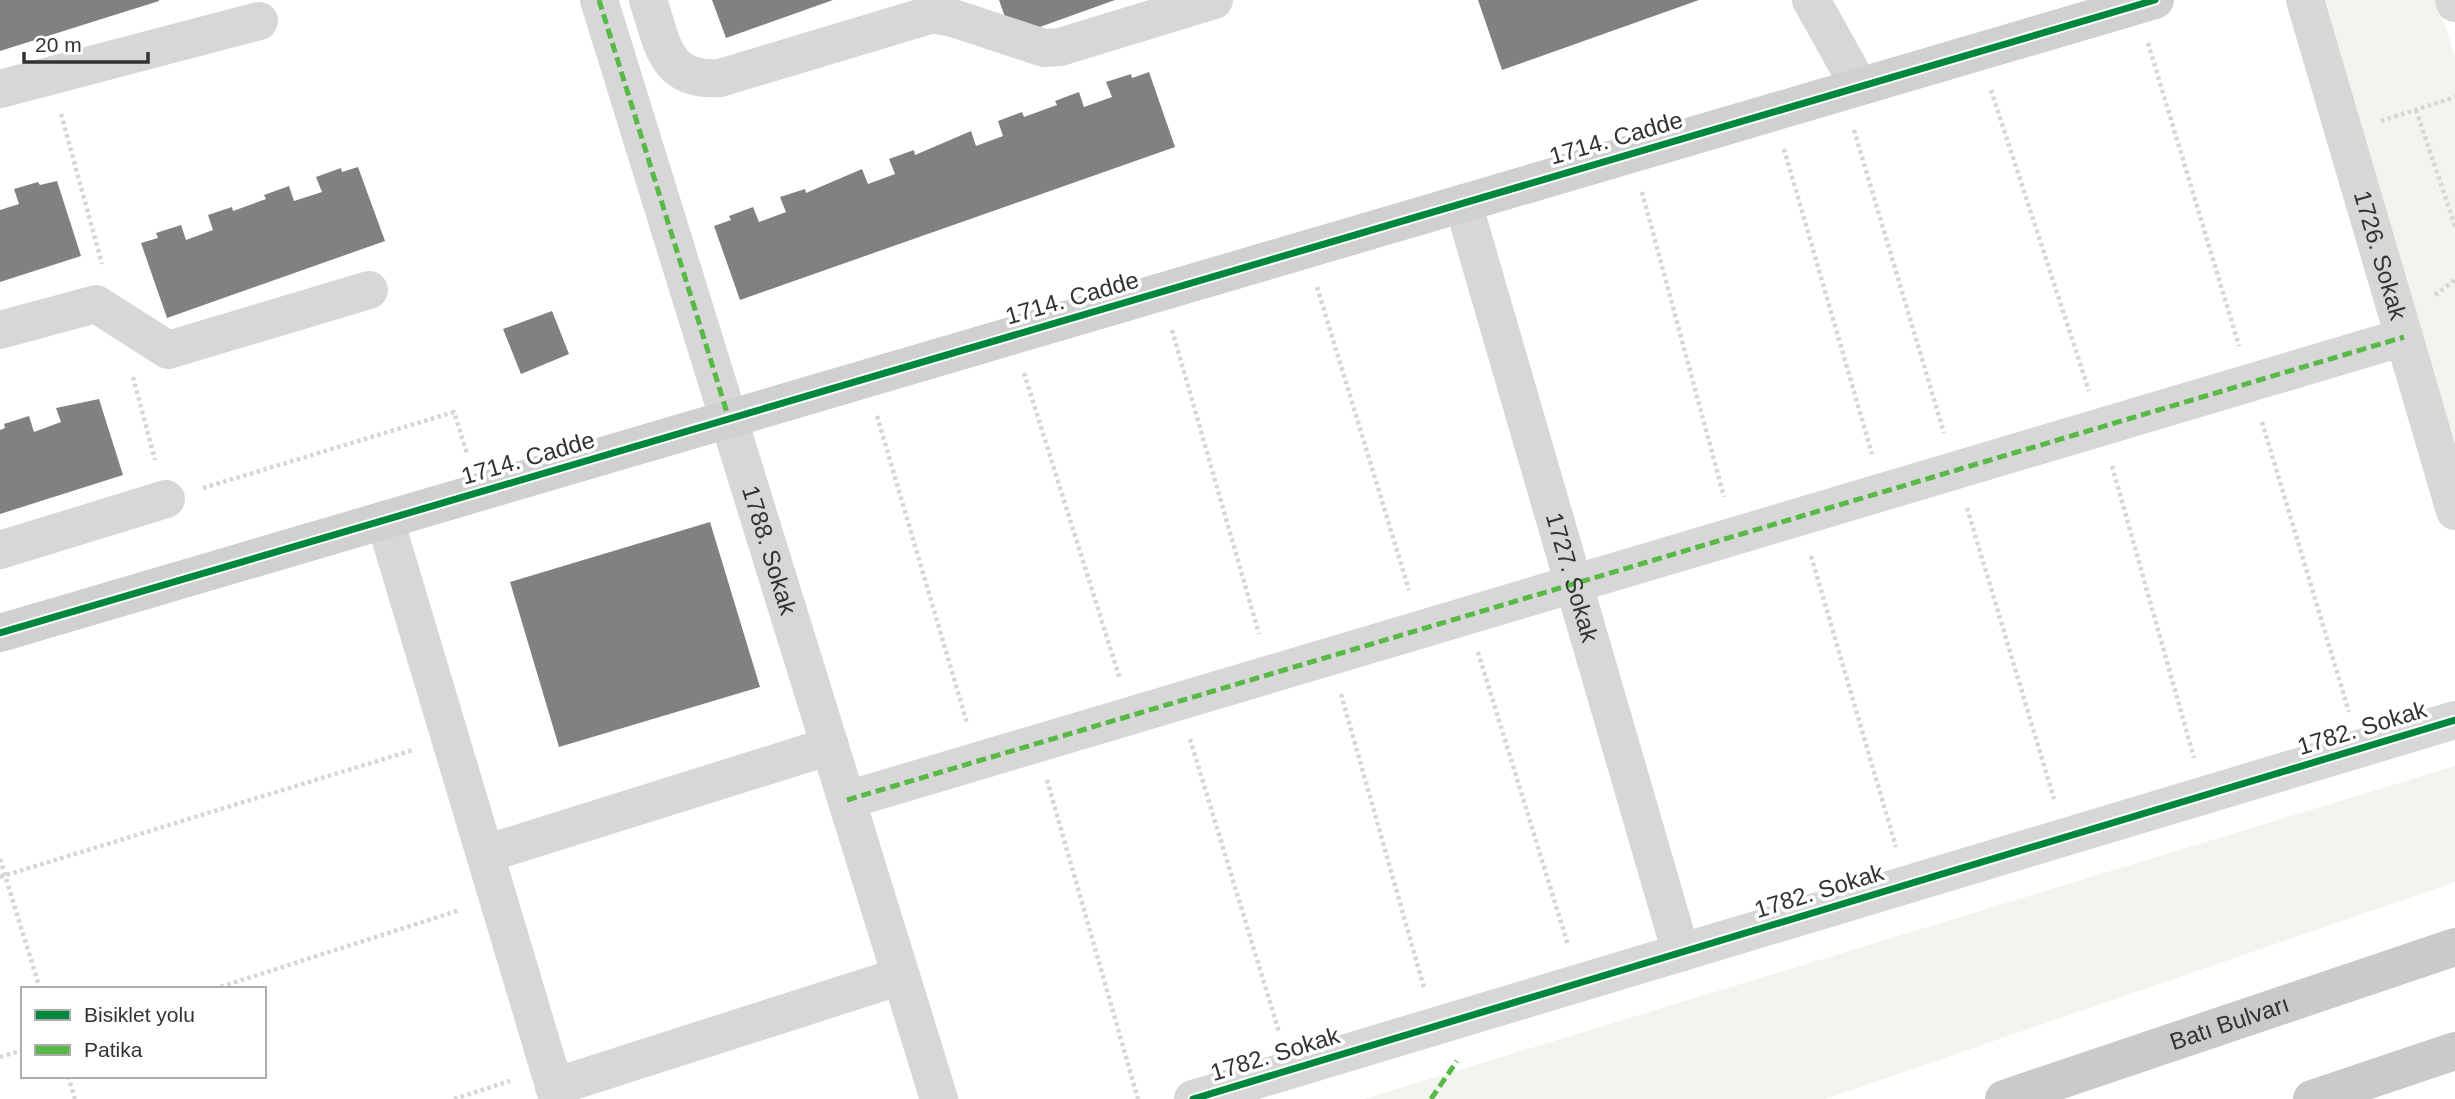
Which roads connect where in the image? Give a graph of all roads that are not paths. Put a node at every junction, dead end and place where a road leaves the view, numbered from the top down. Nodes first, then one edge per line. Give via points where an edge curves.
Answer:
1 (599, 0) edge
2 (648, 0) edge
3 (1214, 0) edge
4 (1811, 0) edge
5 (2155, 0) edge
6 (2305, 0) edge
7 (259, 20) dead end
8 (1859, 86) junction
9 (0, 89) edge
10 (1464, 203) junction
11 (369, 290) dead end
12 (0, 330) edge
13 (2404, 337) junction
14 (729, 419) junction
15 (166, 499) road end
16 (2455, 511) edge
17 (386, 520) junction
18 (0, 551) edge
19 (1573, 583) junction
20 (0, 634) edge
21 (2455, 720) edge
22 (830, 746) junction
23 (847, 800) junction
24 (485, 855) junction
25 (2455, 947) edge
26 (1681, 953) junction
27 (901, 976) junction
28 (2455, 1051) edge
29 (554, 1085) edge
30 (939, 1099) edge
31 (1193, 1099) edge
32 (2004, 1099) edge
33 (2312, 1099) edge

1 - 14 street, 1788. Sokak
2 - 3 street via 671,64 701,79 720,78 933,14 1044,48
4 - 8 street
5 - 8 street, 1714. Cadde
6 - 13 street, 1726. Sokak
7 - 9 street
8 - 10 street, 1714. Cadde
10 - 14 street, 1714. Cadde
10 - 19 street, 1727. Sokak
11 - 12 street via 168,350 96,304
13 - 16 street, 1726. Sokak
13 - 19 street
14 - 17 street, 1714. Cadde
14 - 22 street, 1788. Sokak
15 - 18 street
17 - 20 street, 1714. Cadde
17 - 24 street
19 - 23 street
19 - 26 street, 1727. Sokak
21 - 26 street, 1782. Sokak
22 - 23 street, 1788. Sokak
22 - 24 street
23 - 27 street, 1788. Sokak
24 - 29 street
25 - 32 main road, Batı Bulvarı
26 - 31 street, 1782. Sokak
27 - 29 street
27 - 30 street, 1788. Sokak
28 - 33 main road

